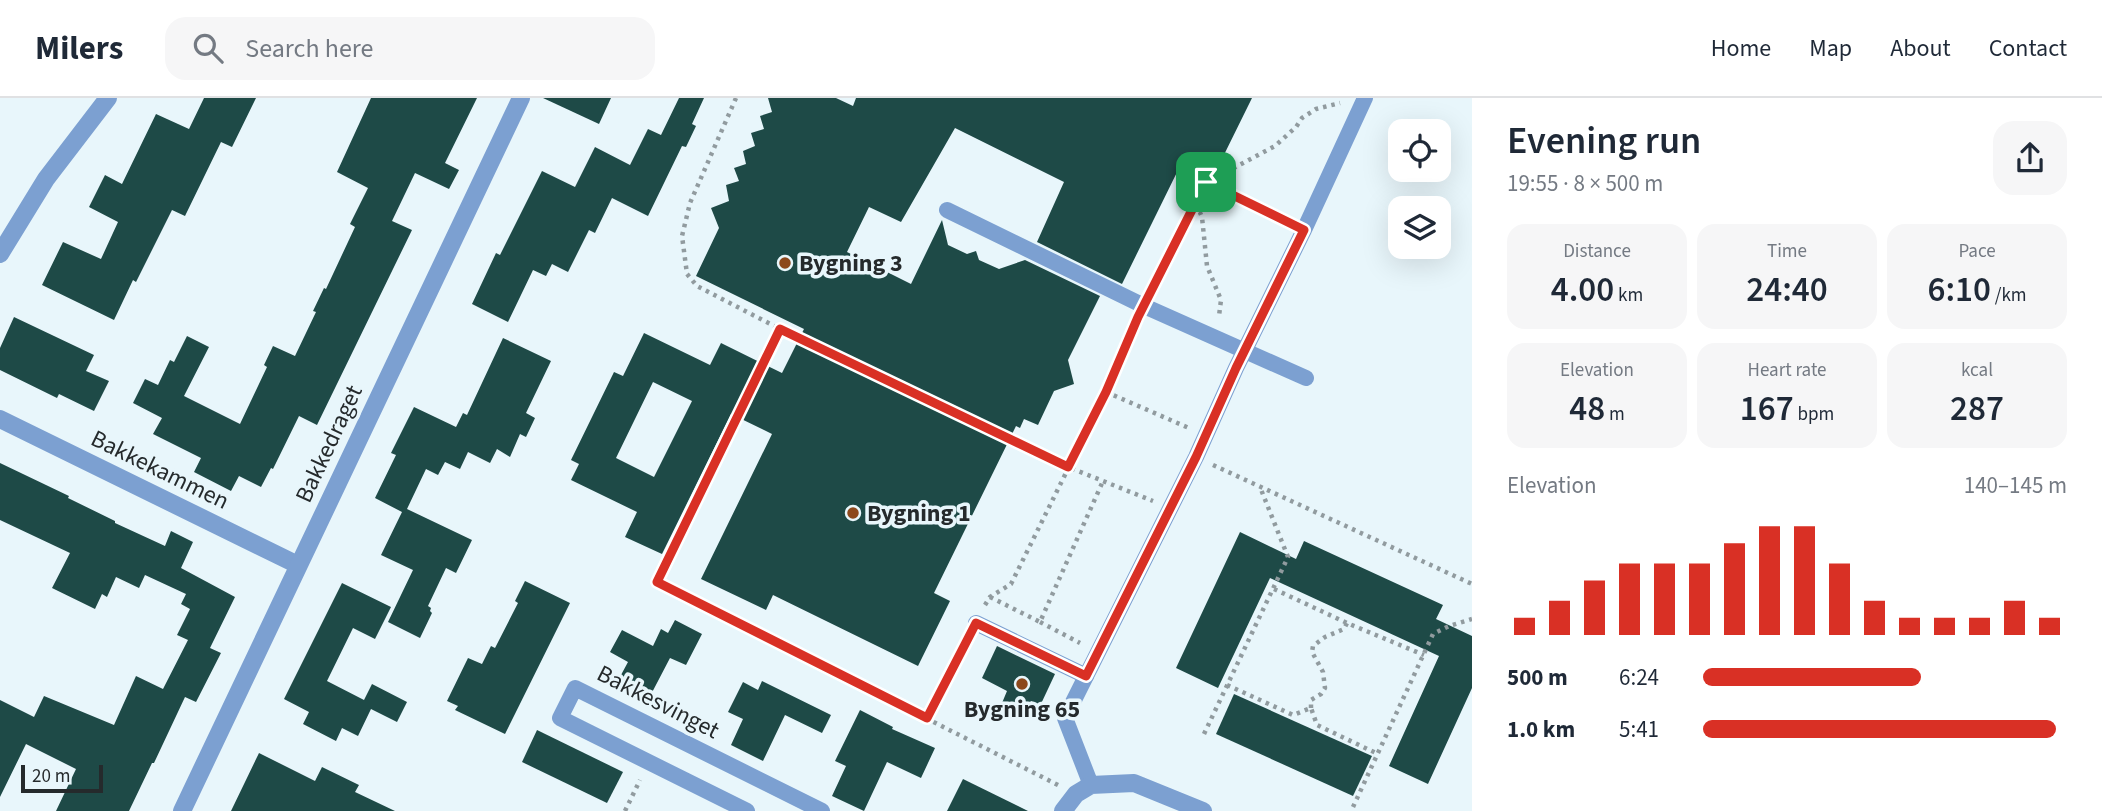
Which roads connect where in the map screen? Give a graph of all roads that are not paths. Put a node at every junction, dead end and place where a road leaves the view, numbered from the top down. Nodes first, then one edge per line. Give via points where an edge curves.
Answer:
1 (108, 98) edge
2 (521, 98) edge
3 (1364, 98) edge
4 (947, 210) dead end
5 (0, 254) edge
6 (1244, 351) junction
7 (1306, 378) dead end
8 (0, 419) edge
9 (298, 565) junction
10 (976, 623) road end
11 (1086, 676) junction
12 (1083, 790) junction
13 (182, 811) edge
14 (747, 811) edge
15 (822, 811) edge
16 (1063, 811) edge
17 (1203, 811) edge

1 - 5 street via 46,179
2 - 9 street, Bakkedraget
3 - 6 lane
4 - 6 lane
6 - 7 lane
6 - 11 lane
8 - 9 street, Bakkekammen
9 - 13 street, Bakkedraget
10 - 11 lane
11 - 12 lane via 1065,718
12 - 16 street
12 - 17 street via 1134,783
14 - 15 lane, Bakkesvinget via 561,718 575,688

